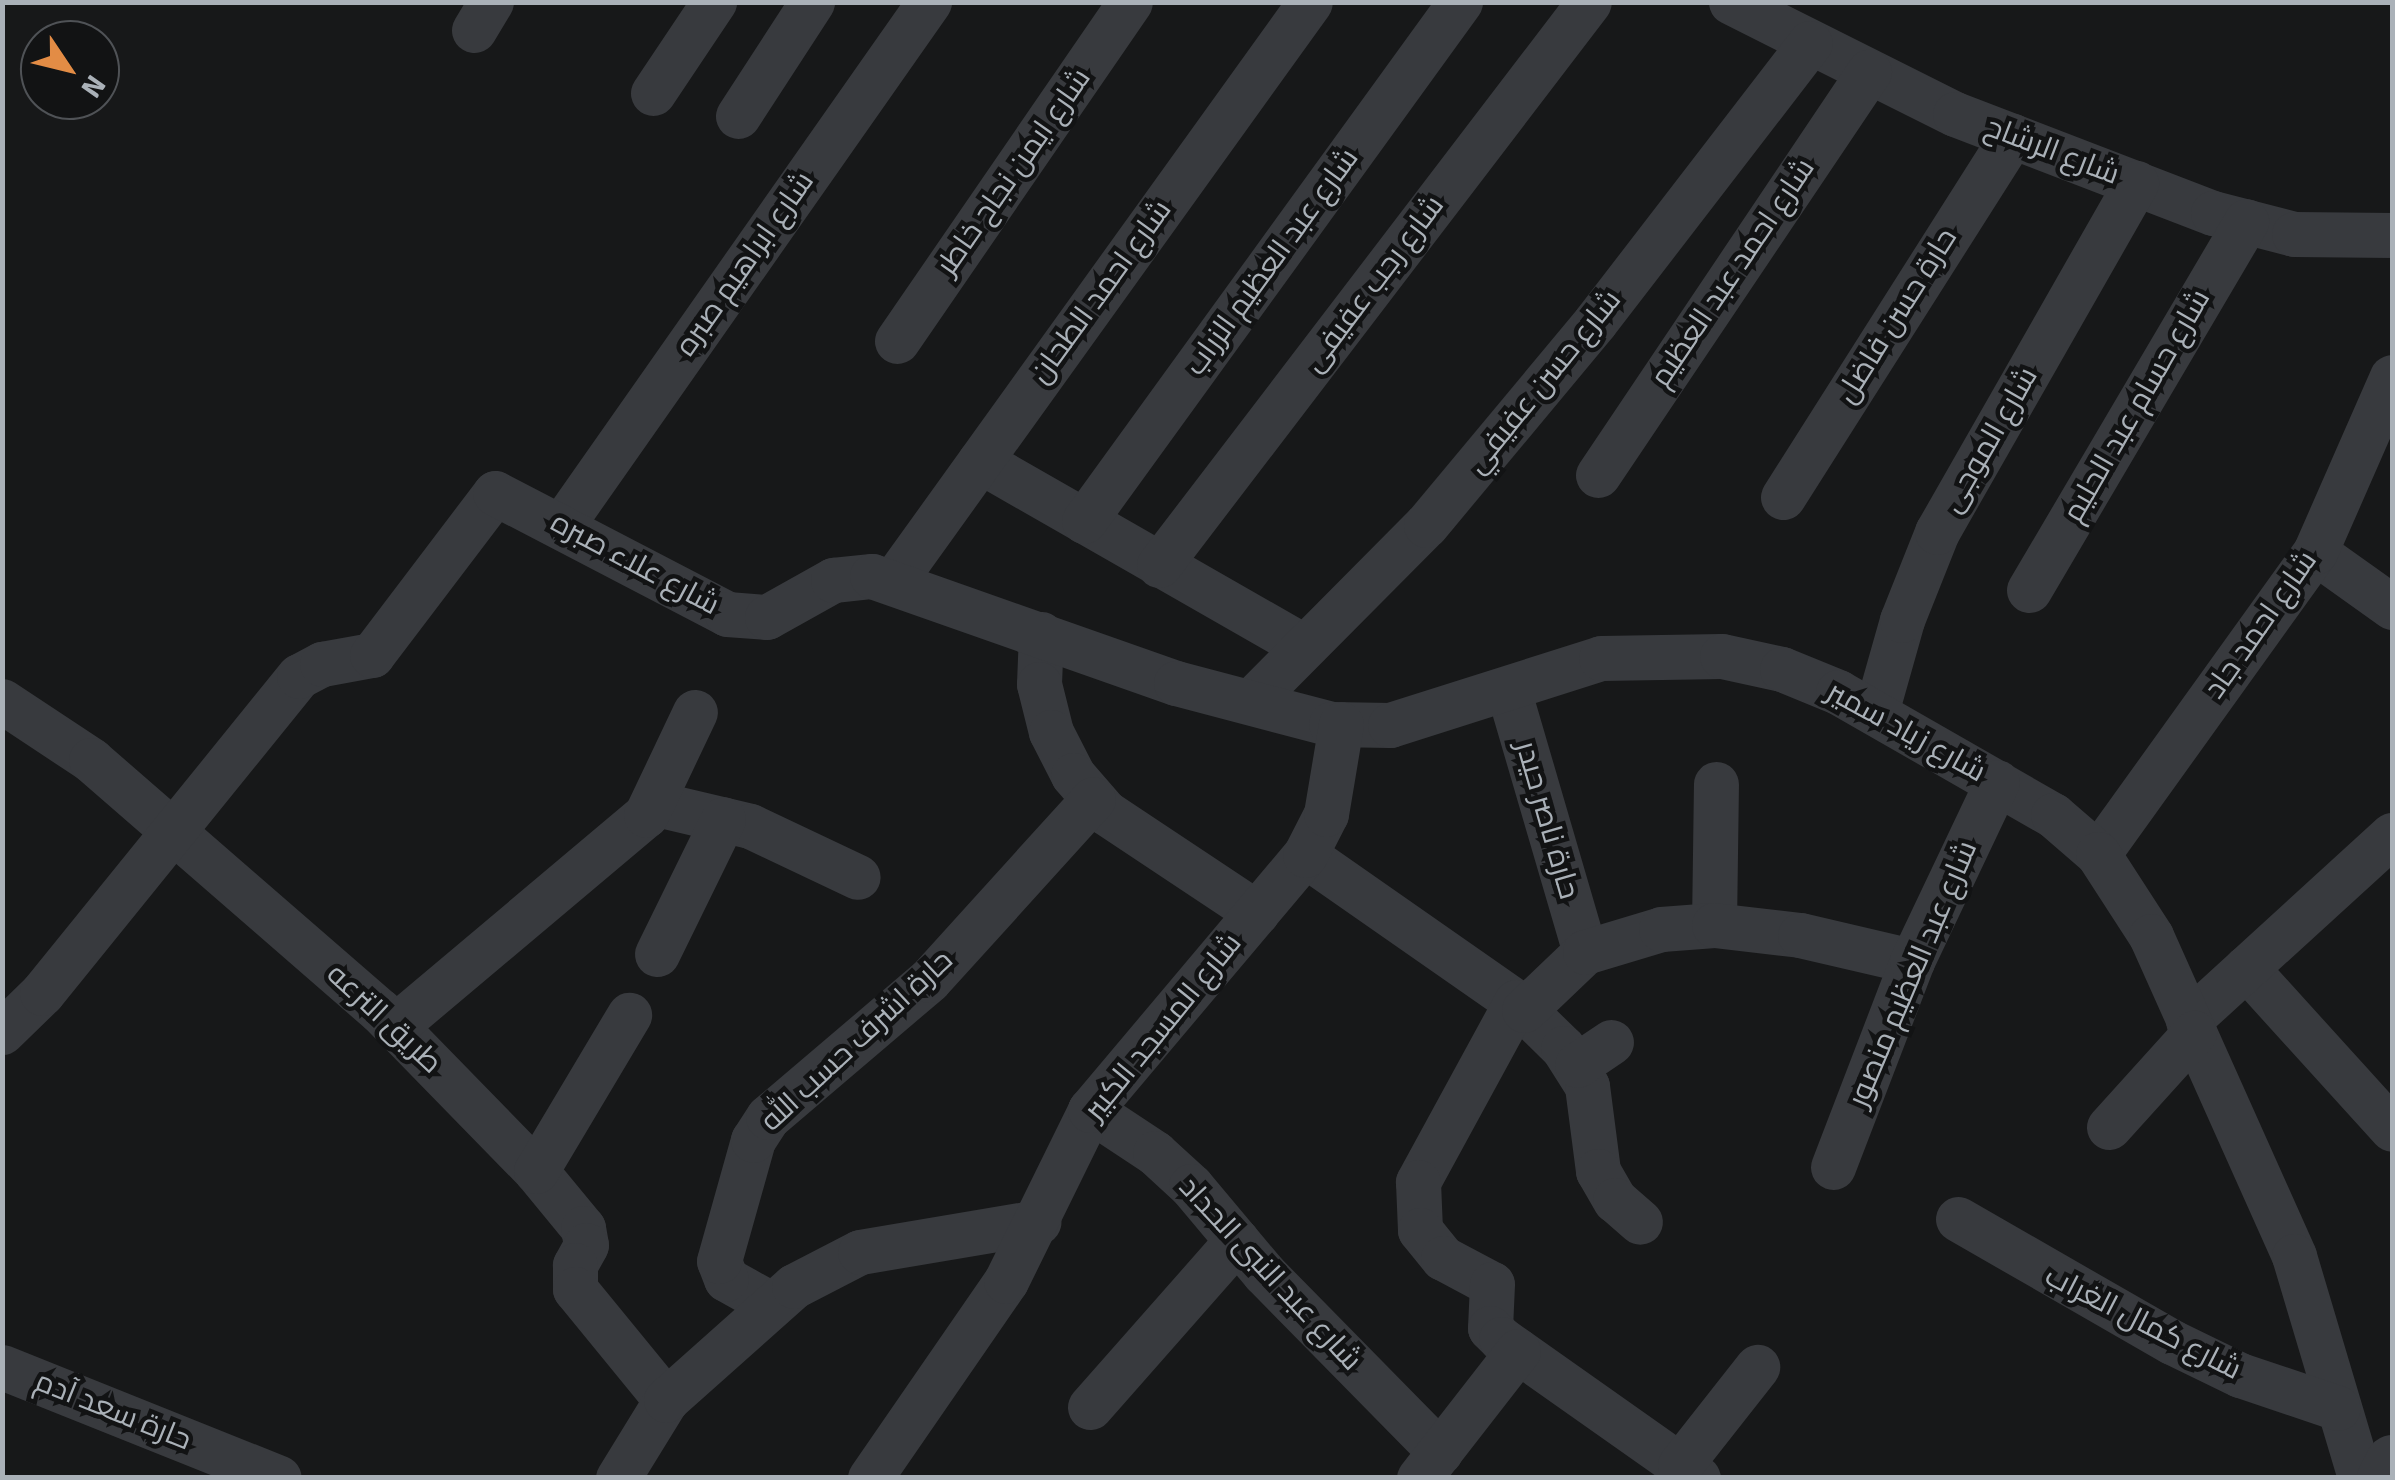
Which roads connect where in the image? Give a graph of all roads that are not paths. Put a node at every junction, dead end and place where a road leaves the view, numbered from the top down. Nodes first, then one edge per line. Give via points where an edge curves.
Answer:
1 (714, 2) edge
2 (812, 2) edge
3 (929, 2) edge
4 (1130, 2) edge
5 (1310, 2) edge
6 (1460, 2) edge
7 (1589, 2) edge
8 (1732, 2) edge
9 (1810, 43) junction
10 (1869, 72) junction
11 (653, 92) dead end
12 (738, 116) dead end
13 (2012, 136) junction
14 (2136, 183) junction
15 (2246, 221) junction
16 (2392, 235) edge
17 (897, 342) dead end
18 (2392, 378) edge
19 (980, 461) junction
20 (1598, 475) dead end
21 (1783, 497) dead end
22 (1084, 522) junction
23 (562, 525) junction
24 (2314, 552) junction
25 (1159, 565) junction
26 (893, 582) junction
27 (2029, 590) dead end
28 (2392, 607) edge
29 (1040, 634) junction
30 (1301, 645) junction
31 (1508, 689) junction
32 (1253, 699) junction
33 (2, 701) edge
34 (695, 712) dead end
35 (1876, 712) junction
36 (1341, 724) junction
37 (1997, 782) junction
38 (1716, 784) dead end
39 (1093, 798) junction
40 (653, 803) junction
41 (723, 819) junction
42 (173, 831) junction
43 (2392, 835) edge
44 (2098, 854) junction
45 (1305, 855) junction
46 (858, 877) dead end
47 (1257, 913) junction
48 (1714, 924) junction
49 (1585, 952) junction
50 (657, 954) dead end
51 (1912, 961) junction
52 (2246, 968) junction
53 (1520, 1006) junction
54 (629, 1015) dead end
55 (395, 1026) junction
56 (2191, 1027) junction
57 (2, 1032) edge
58 (1090, 1110) junction
59 (2109, 1126) dead end
60 (2392, 1129) edge
61 (1832, 1167) dead end
62 (536, 1171) junction
63 (1958, 1219) dead end
64 (1038, 1222) junction
65 (1640, 1222) dead end
66 (1237, 1240) junction
67 (768, 1303) junction
68 (1518, 1351) junction
69 (1757, 1366) dead end
70 (2, 1367) edge
71 (666, 1400) junction
72 (1090, 1407) dead end
73 (2338, 1408) junction
74 (2392, 1462) edge
75 (1430, 1465) edge
76 (1689, 1471) edge
77 (278, 1478) edge
78 (618, 1478) edge
79 (870, 1478) edge
80 (2360, 1478) edge
81 (2384, 1478) edge

1 - 11 street
2 - 12 street
3 - 23 street, شارع ابراهيم صبره
4 - 17 street, شارع ايمن نجاح خاطر
5 - 19 street, شارع احمد الطحان
6 - 22 street, شارع عبد العظيم الزراب
7 - 25 street, شارع رجب عفيفى
8 - 9 street, شارع الرشاح
9 - 10 street, شارع الرشاح
9 - 30 street, شارع حسن عفيفي via 1595,322 1426,524 1363,593
10 - 13 street, شارع الرشاح
10 - 20 street, شارع احمد عبد العظيم
13 - 14 street, شارع الرشاح
13 - 21 street, حارة حسن فاضل
14 - 15 street, شارع الرشاح
14 - 35 street, شارع الموجى via 1938,532 1902,620
15 - 16 street, شارع الرشاح via 2294,234
15 - 27 street, شارع حسام عبد الحليم
18 - 24 street, شارع احمد جاد
19 - 22 street
19 - 26 street, شارع احمد الطحان
22 - 25 street
23 - 26 street, شارع علاء صبره via 727,614 767,616 850,574
23 - 42 street, شارع علاء صبره via 512,498 486,498 372,656 322,664 300,676
24 - 28 street
24 - 44 street, شارع احمد جاد
25 - 30 street
26 - 29 street, شارع علاء صبره
29 - 32 street, شارع زياد سمير via 1176,684
29 - 39 street via 1040,684 1051,732
30 - 32 street, شارع حسن عفيفي
31 - 35 street, شارع زياد سمير via 1600,658 1722,656 1782,668
31 - 36 street, شارع زياد سمير via 1390,725
31 - 49 street, حارة ناصر حيدر
32 - 36 street, شارع زياد سمير
33 - 42 street, طريق الترعه via 90,760
34 - 40 street
35 - 37 street, شارع زياد سمير
36 - 45 street, شارع المسجد الكبير via 1326,814
37 - 44 street, شارع زياد سمير via 2053,815
37 - 51 street, شارع عبد العظيم منصور
38 - 48 street
39 - 47 street
39 - 67 street, حارة اشرف حسب الله via 930,980 768,1118 753,1140 719,1261 726,1279
40 - 41 street
40 - 55 street
41 - 46 street
41 - 50 street
42 - 55 street, طريق الترعه
42 - 57 street via 42,993
43 - 52 street
44 - 56 street, شارع زياد سمير via 2151,936
45 - 47 street, شارع المسجد الكبير
45 - 53 street
47 - 58 street, شارع المسجد الكبير
48 - 49 street via 1661,929
48 - 51 street via 1800,934
49 - 53 street
51 - 61 street, شارع عبد العظيم منصور
52 - 56 street
52 - 60 street
53 - 65 street via 1594,1054 1588,1086 1598,1171 1614,1200
53 - 68 street via 1415,1197 1429,1244 1492,1284 1490,1328
54 - 62 street
55 - 62 street, طريق الترعه
56 - 59 street
56 - 73 street, شارع زياد سمير via 2294,1256
58 - 64 street, شارع المسجد الكبير
58 - 66 street, شارع عبد النبى الحداد via 1155,1152
62 - 71 street, طريق الترعه via 583,1228 586,1245 574,1265 575,1290
63 - 73 street, شارع كمال الغراب via 2172,1342 2240,1375
64 - 67 street via 860,1252
64 - 79 street, شارع المسجد الكبير via 1006,1281
66 - 72 street
66 - 75 street, شارع عبد النبى الحداد
67 - 71 street
68 - 75 street
68 - 76 street
69 - 76 street
70 - 77 street, حارة سعد آدم
71 - 78 street
73 - 80 street, شارع زياد سمير
74 - 81 street

